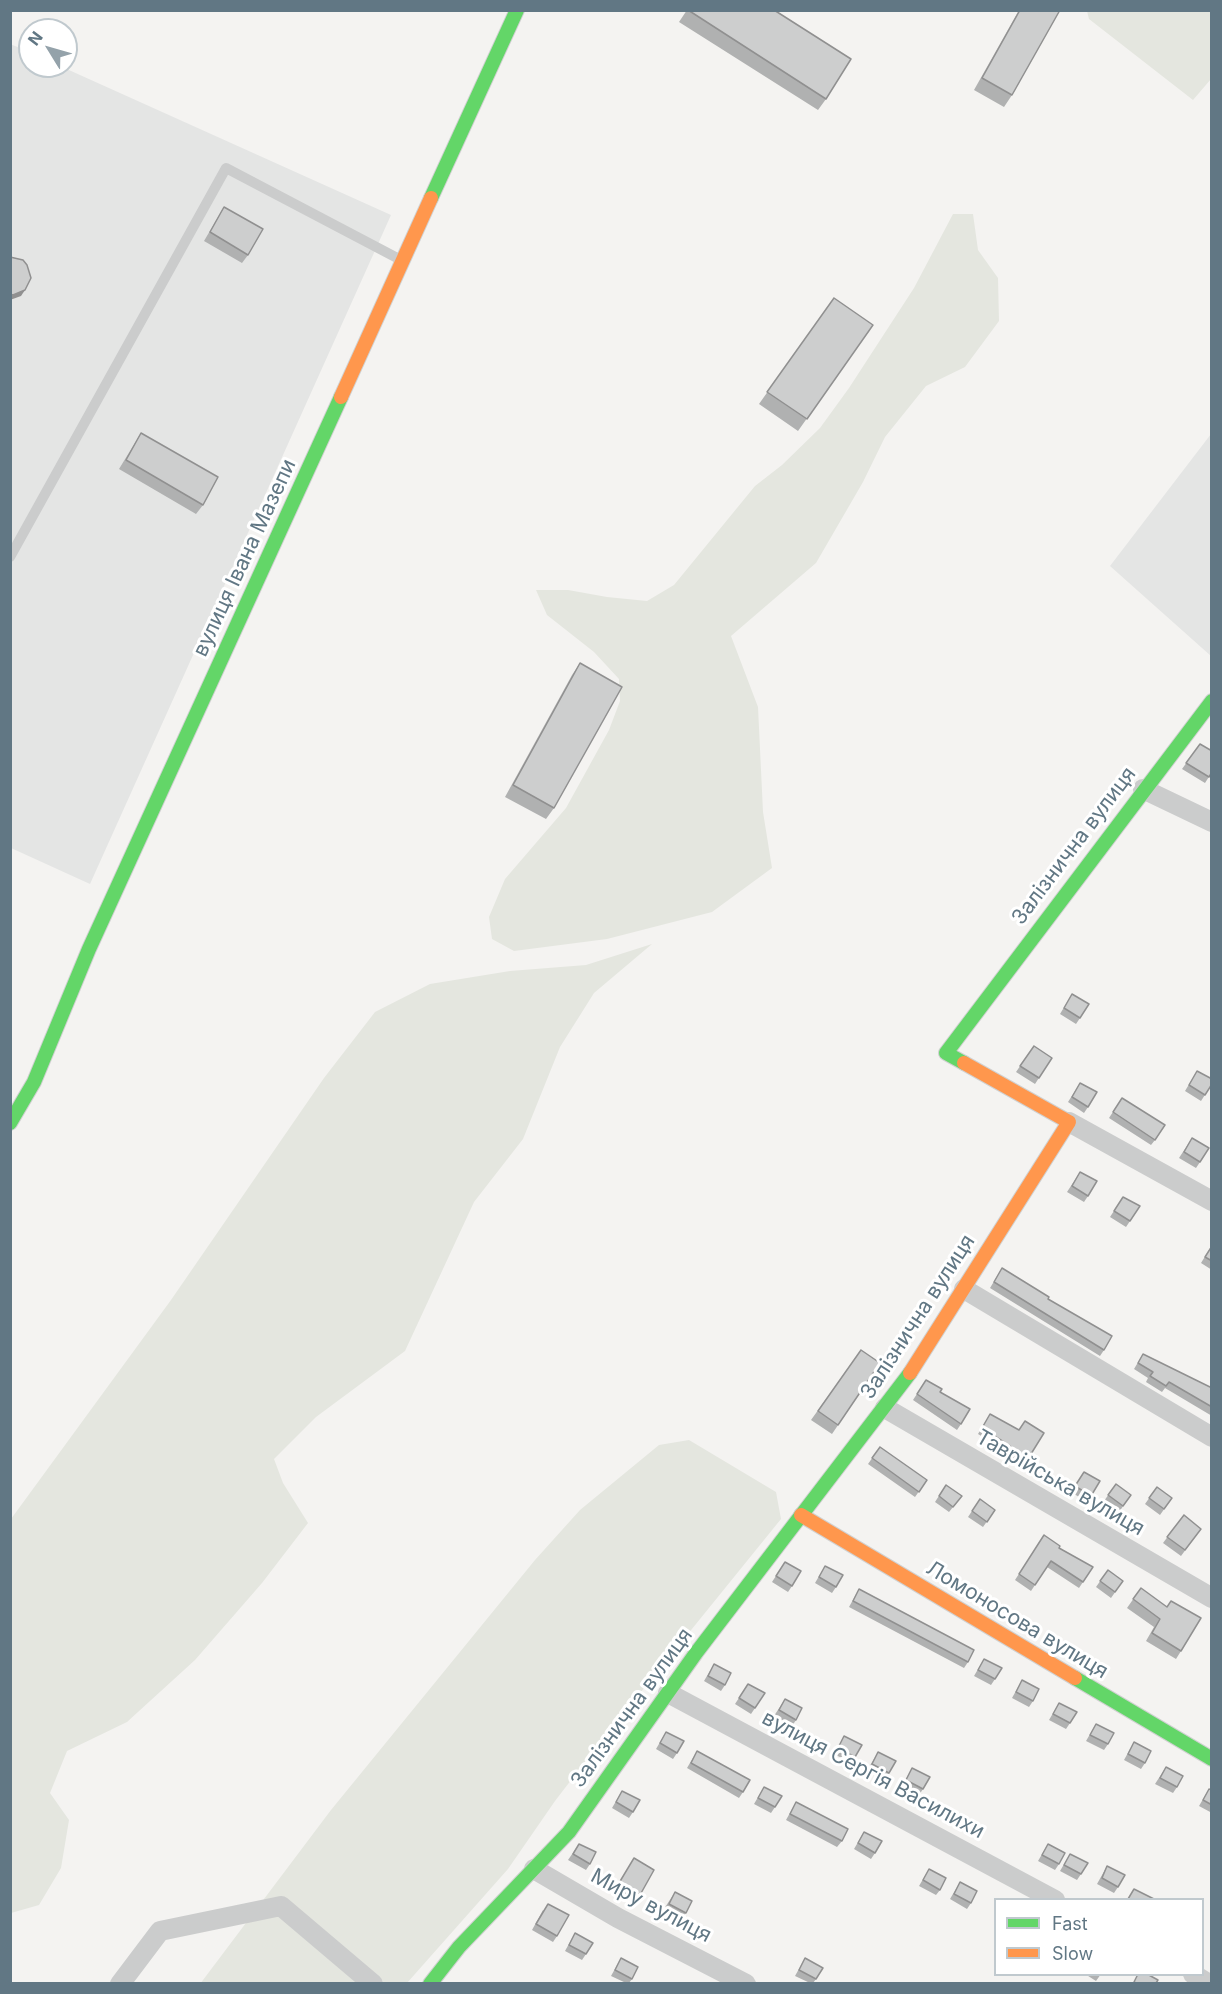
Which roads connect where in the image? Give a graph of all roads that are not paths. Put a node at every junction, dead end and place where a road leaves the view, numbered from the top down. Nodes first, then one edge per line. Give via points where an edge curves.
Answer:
1 (518, 10) edge
2 (404, 262) junction
3 (10, 558) edge
4 (1212, 701) edge
5 (1143, 789) junction
6 (1212, 822) edge
7 (1069, 1122) junction
8 (10, 1123) edge
9 (1212, 1202) edge
10 (964, 1289) junction
11 (885, 1408) junction
12 (1212, 1437) edge
13 (801, 1515) junction
14 (1212, 1598) edge
15 (668, 1693) junction
16 (1212, 1760) edge
17 (534, 1869) junction
18 (1053, 1898) edge
19 (120, 1983) edge
20 (373, 1983) edge
21 (430, 1983) edge
22 (746, 1983) edge

1 - 2 street, вулиця Івана Мазепи
2 - 3 lane via 226,168
2 - 8 street, вулиця Івана Мазепи via 89,949 34,1082
4 - 5 street, Залізнична вулиця
5 - 6 street
5 - 7 street, Залізнична вулиця via 946,1053
7 - 9 street
7 - 10 street, Залізнична вулиця
10 - 11 street, Залізнична вулиця
10 - 12 street
11 - 13 street, Залізнична вулиця
11 - 14 street, Таврійська вулиця
13 - 15 street, Залізнична вулиця
13 - 16 street, Ломоносова вулиця
15 - 17 street, Залізнична вулиця via 569,1832
15 - 18 street, вулиця Сергія Василихи
17 - 21 street, Залізнична вулиця
17 - 22 street, Миру вулиця via 618,1918
19 - 20 street via 160,1931 281,1906

